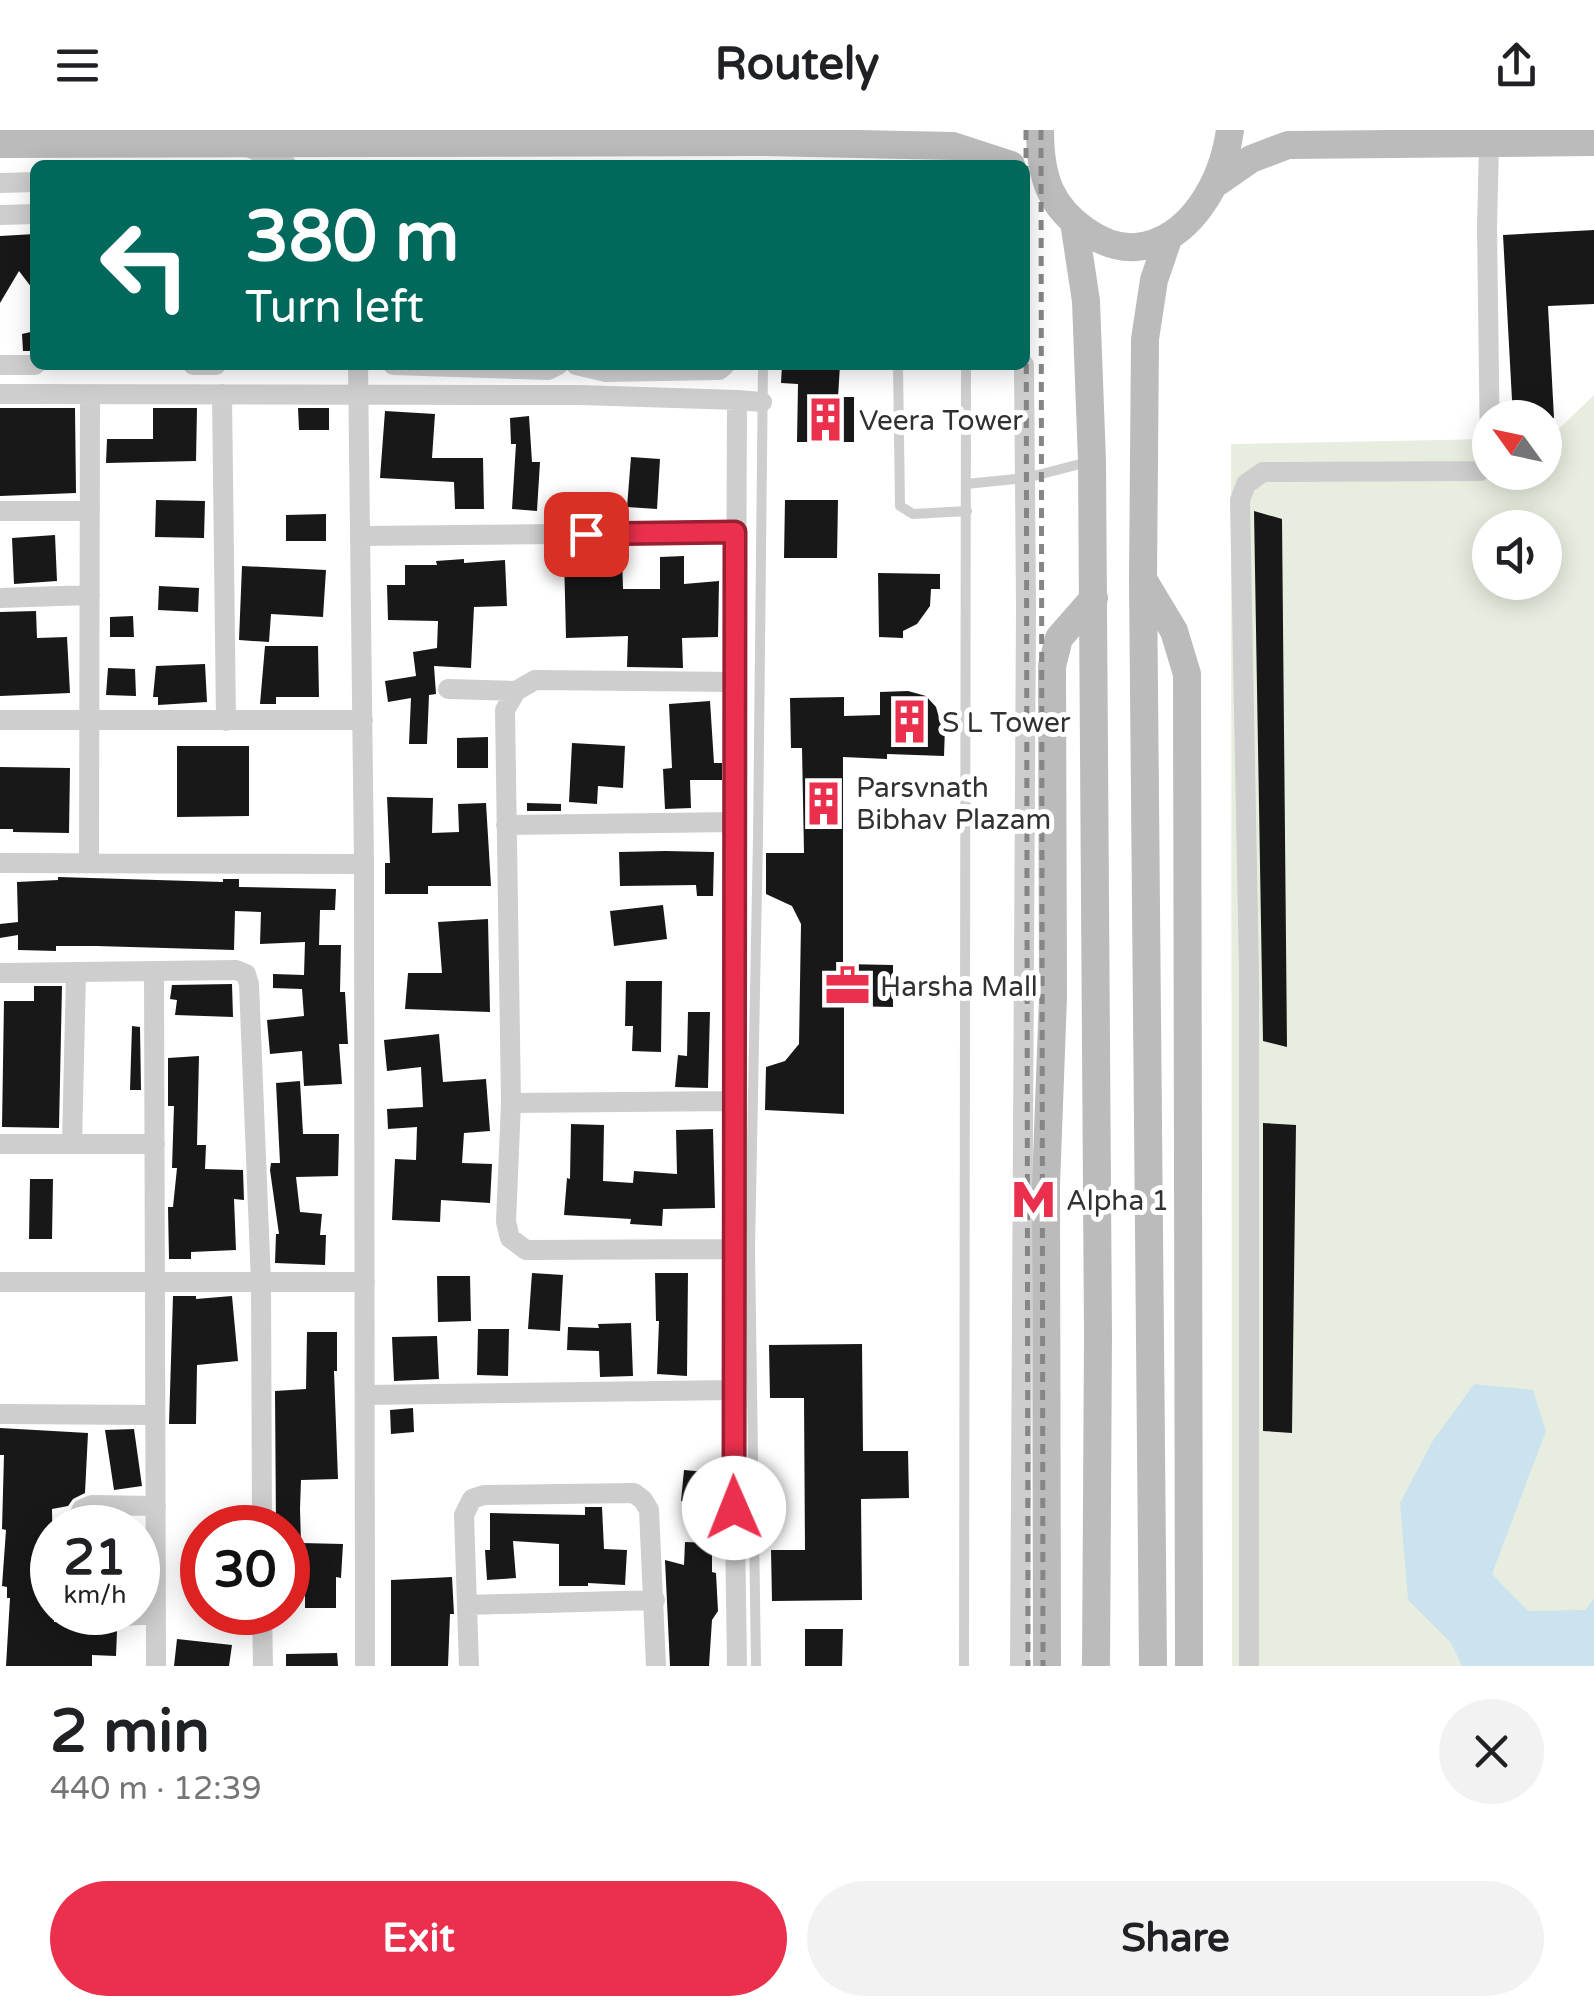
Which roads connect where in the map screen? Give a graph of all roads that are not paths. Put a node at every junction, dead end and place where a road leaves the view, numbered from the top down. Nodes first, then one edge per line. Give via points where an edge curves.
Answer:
1 (1040, 130) edge
2 (1230, 130) edge
3 (1538, 137) edge
4 (1594, 142) edge
5 (239, 143) junction
6 (0, 144) edge
7 (1489, 144) junction
8 (276, 160) edge
9 (996, 160) edge
10 (1030, 177) edge
11 (30, 182) edge
12 (0, 183) edge
13 (1215, 184) junction
14 (1051, 192) junction
15 (30, 214) edge
16 (0, 215) edge
17 (1074, 222) junction
18 (1169, 236) junction
19 (0, 365) edge
20 (30, 365) edge
21 (359, 370) edge
22 (597, 370) edge
23 (719, 370) edge
24 (763, 370) edge
25 (898, 370) edge
26 (966, 370) edge
27 (1024, 370) edge
28 (0, 394) edge
29 (90, 394) junction
30 (222, 394) junction
31 (361, 394) junction
32 (737, 400) junction
33 (1489, 400) edge
34 (762, 402) junction
35 (1092, 461) junction
36 (1472, 471) edge
37 (1026, 478) junction
38 (966, 484) junction
39 (0, 511) edge
40 (90, 511) junction
41 (966, 511) junction
42 (735, 532) junction
43 (362, 536) junction
44 (1143, 580) junction
45 (90, 596) junction
46 (0, 598) edge
47 (1094, 598) junction
48 (737, 682) junction
49 (448, 689) dead end
50 (516, 691) junction
51 (0, 720) edge
52 (363, 720) junction
53 (226, 721) junction
54 (90, 722) junction
55 (734, 822) junction
56 (506, 825) junction
57 (0, 863) edge
58 (89, 863) junction
59 (364, 864) junction
60 (0, 973) edge
61 (76, 973) junction
62 (154, 973) junction
63 (736, 1102) junction
64 (511, 1103) junction
65 (0, 1144) edge
66 (72, 1144) junction
67 (154, 1144) junction
68 (733, 1249) junction
69 (0, 1282) edge
70 (154, 1282) junction
71 (260, 1282) junction
72 (365, 1282) junction
73 (733, 1390) junction
74 (365, 1395) junction
75 (0, 1414) edge
76 (155, 1415) junction
77 (156, 1505) edge
78 (262, 1505) edge
79 (655, 1600) junction
80 (467, 1605) junction
81 (156, 1635) edge
82 (262, 1635) edge
83 (156, 1666) edge
84 (263, 1666) edge
85 (365, 1666) edge
86 (469, 1666) edge
87 (656, 1666) edge
88 (737, 1666) edge
89 (756, 1666) edge
90 (964, 1666) edge
91 (1020, 1666) edge
92 (1047, 1666) edge
93 (1096, 1666) edge
94 (1153, 1666) edge
95 (1189, 1666) edge
96 (1249, 1666) edge

1 - 14 street
2 - 13 street
3 - 4 street
3 - 7 street
5 - 6 street
5 - 8 street
5 - 9 street via 954,146
7 - 13 street via 1288,145 1251,159
7 - 33 street
10 - 14 street
11 - 12 street
13 - 18 street
14 - 17 street
15 - 16 street
17 - 18 street via 1106,243 1135,247
17 - 35 street via 1086,301
18 - 44 street via 1145,339
19 - 20 street
21 - 31 street
22 - 23 street
24 - 34 lane
25 - 41 lane via 900,506 912,514
26 - 38 lane
27 - 37 street
28 - 29 street
29 - 30 street
29 - 40 street
30 - 31 street
30 - 53 street
31 - 32 street
31 - 43 street
32 - 34 street
32 - 42 street
34 - 89 lane via 750,1249
35 - 37 lane
35 - 47 street
36 - 96 street via 1263,472 1246,484 1240,500 1249,972
37 - 38 lane
37 - 91 street
38 - 41 lane
39 - 40 street
40 - 45 street
41 - 90 lane
42 - 43 street
42 - 48 street
43 - 52 street
44 - 94 street
44 - 95 street via 1174,631 1187,674
45 - 46 street
45 - 54 street
47 - 92 street via 1059,638 1052,666
47 - 93 street
48 - 50 street via 534,680
48 - 55 street
49 - 50 street
50 - 56 street via 504,710
51 - 54 street
52 - 53 street
52 - 59 street
53 - 54 street
54 - 58 street
55 - 56 street
55 - 63 street
56 - 64 street
57 - 58 street
58 - 59 street
59 - 72 street
60 - 61 street
61 - 62 street
61 - 66 street
62 - 67 street
62 - 71 street via 236,970 250,984
63 - 64 street
63 - 68 street
64 - 68 street via 506,1222 510,1238 526,1250
65 - 66 street
66 - 67 street
67 - 70 street
68 - 73 street
69 - 70 street
70 - 71 street
70 - 76 street
71 - 72 street
71 - 78 street
72 - 74 street
73 - 74 street
73 - 88 street
74 - 85 street
75 - 76 street
76 - 77 street
79 - 80 street
79 - 80 street via 649,1510 634,1493 484,1495 472,1499 464,1515
79 - 87 street
80 - 86 street
81 - 83 street
82 - 84 street

